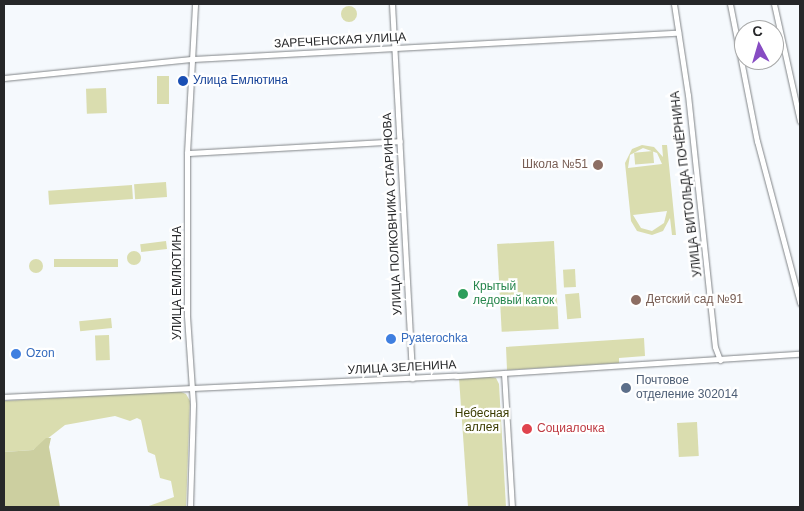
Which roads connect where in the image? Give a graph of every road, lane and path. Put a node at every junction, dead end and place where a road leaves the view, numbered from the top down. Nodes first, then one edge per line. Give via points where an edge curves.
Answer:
1 (195, 4) edge
2 (392, 4) edge
3 (674, 4) edge
4 (730, 4) edge
5 (774, 4) edge
6 (678, 33) junction
7 (395, 48) junction
8 (191, 59) junction
9 (4, 78) edge
10 (800, 121) edge
11 (400, 140) junction
12 (187, 153) junction
13 (800, 303) edge
14 (800, 354) edge
15 (720, 360) junction
16 (504, 373) junction
17 (412, 378) junction
18 (190, 387) junction
19 (4, 396) edge
20 (190, 507) edge
21 (512, 507) edge

1 - 8 street, УЛИЦА ЕМЛЮТИНА
2 - 7 street, УЛИЦА ПОЛКОВНИКА СТАРИНОВА
3 - 6 street, УЛИЦА ВИТОЛЬДА ПОЧЁРНИНА
4 - 13 street via 757,141
5 - 10 street
6 - 7 street, ЗАРЕЧЕНСКАЯ УЛИЦА
6 - 15 street, УЛИЦА ВИТОЛЬДА ПОЧЁРНИНА via 688,95 715,347
7 - 8 street, ЗАРЕЧЕНСКАЯ УЛИЦА
7 - 11 street, УЛИЦА ПОЛКОВНИКА СТАРИНОВА
8 - 9 street, ЗАРЕЧЕНСКАЯ УЛИЦА
8 - 12 street, УЛИЦА ЕМЛЮТИНА
11 - 12 street
11 - 17 street, УЛИЦА ПОЛКОВНИКА СТАРИНОВА
12 - 18 street, УЛИЦА ЕМЛЮТИНА
14 - 15 street, УЛИЦА ЗЕЛЕНИНА
15 - 16 street, УЛИЦА ЗЕЛЕНИНА
16 - 17 street, УЛИЦА ЗЕЛЕНИНА
16 - 21 street
17 - 18 street, УЛИЦА ЗЕЛЕНИНА
18 - 19 street, УЛИЦА ЗЕЛЕНИНА
18 - 20 street, УЛИЦА ЕМЛЮТИНА via 193,404

